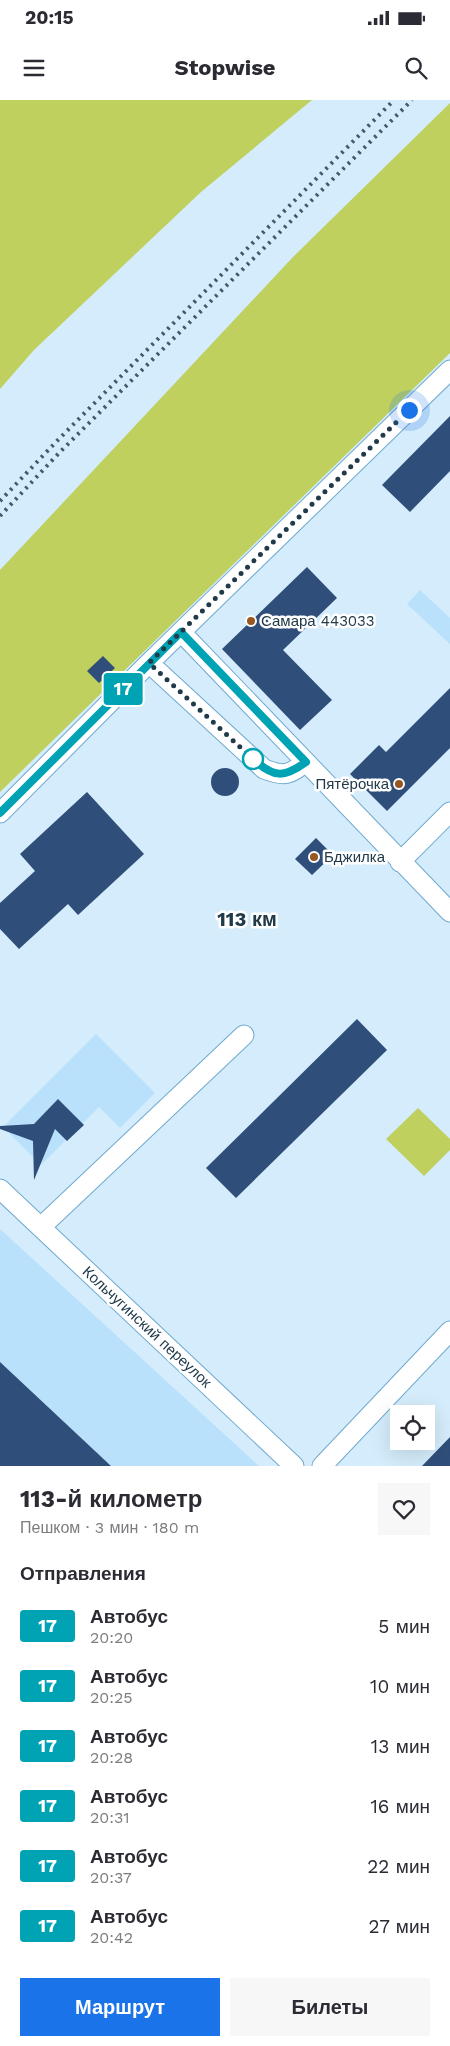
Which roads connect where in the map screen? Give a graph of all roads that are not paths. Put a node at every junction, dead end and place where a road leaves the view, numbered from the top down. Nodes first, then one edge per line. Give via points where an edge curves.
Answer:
1 (450, 370) edge
2 (181, 632) junction
3 (149, 663) junction
4 (306, 762) junction
5 (0, 812) edge
6 (450, 812) edge
7 (400, 862) junction
8 (450, 912) edge
9 (244, 1035) dead end
10 (0, 1189) edge
11 (41, 1227) junction
12 (450, 1331) edge
13 (294, 1466) edge
14 (322, 1466) edge

1 - 2 street
2 - 3 street
2 - 4 street
3 - 4 street via 264,769 279,775 291,773
3 - 5 street
4 - 7 street
6 - 7 street
7 - 8 street
9 - 11 street
10 - 11 street, Кольчугинский переулок
11 - 13 street, Кольчугинский переулок
12 - 14 street

